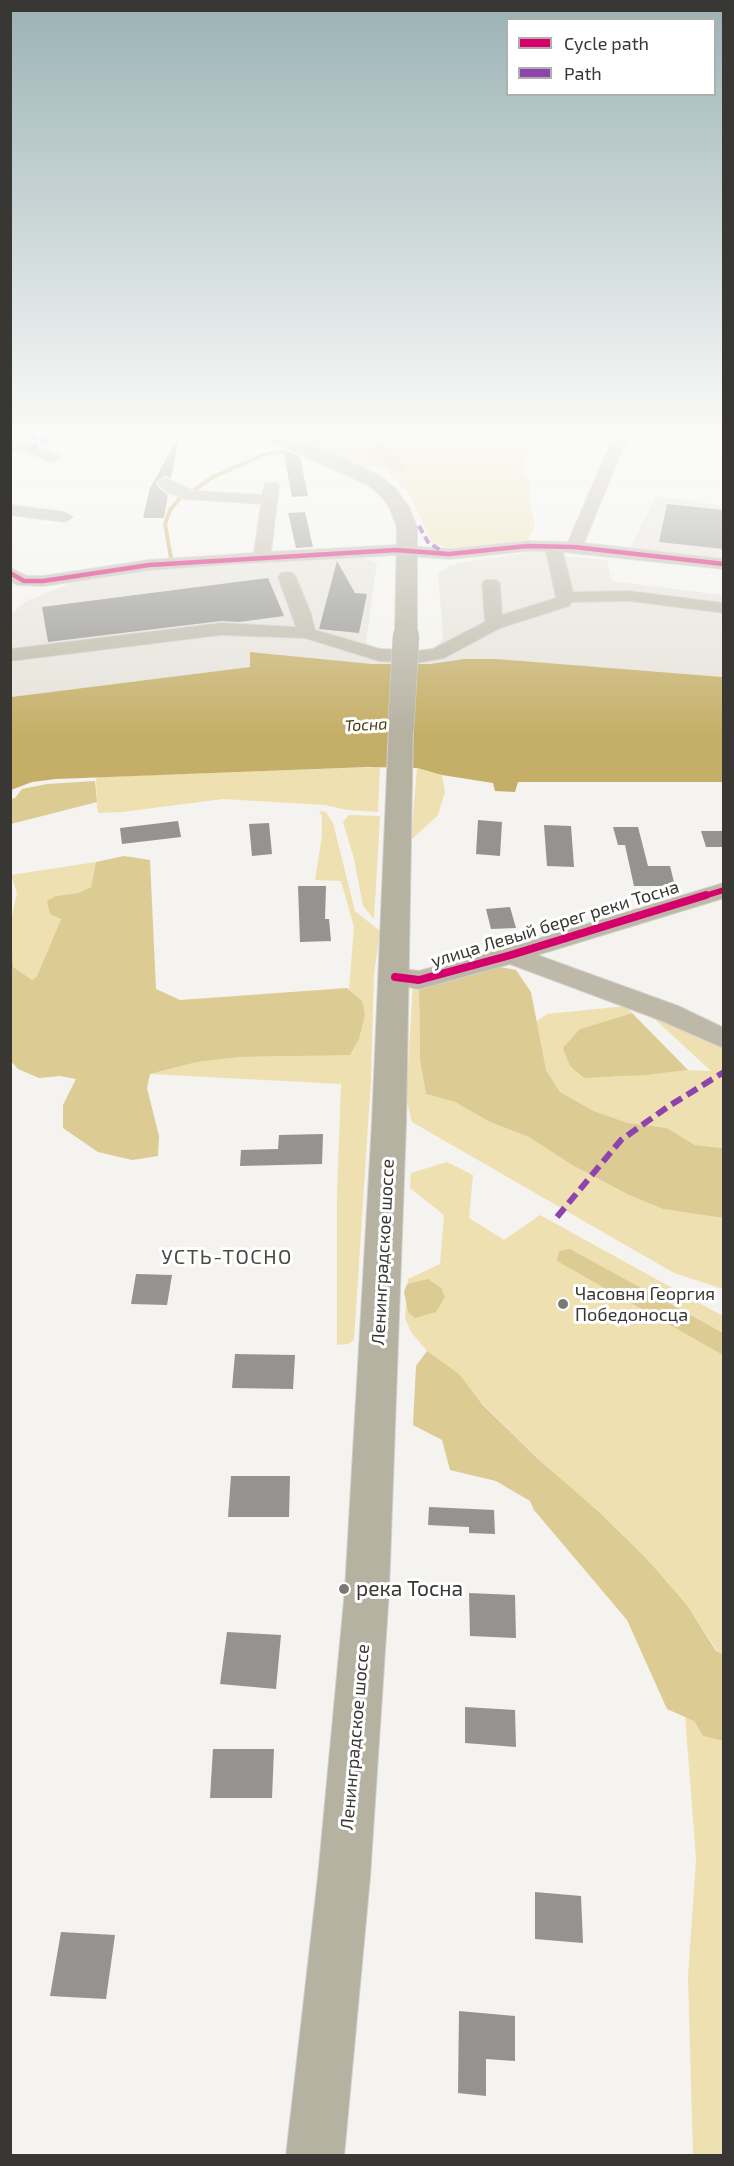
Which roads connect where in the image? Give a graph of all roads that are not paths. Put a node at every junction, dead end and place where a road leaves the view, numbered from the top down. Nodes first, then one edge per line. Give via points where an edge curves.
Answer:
1 (265, 532) edge
2 (407, 532) edge
3 (580, 532) edge
4 (553, 546) junction
5 (574, 547) junction
6 (408, 552) junction
7 (262, 557) junction
8 (723, 564) edge
9 (10, 573) edge
10 (287, 577) dead end
11 (491, 584) dead end
12 (566, 597) junction
13 (723, 608) edge
14 (494, 624) junction
15 (306, 633) junction
16 (10, 655) edge
17 (723, 890) edge
18 (512, 955) junction
19 (394, 977) junction
20 (723, 1039) edge
21 (315, 2156) edge

1 - 7 street
2 - 6 main road, Ленинградское шоссе
3 - 5 street
4 - 5 street
4 - 6 street via 443,555
4 - 12 street
5 - 8 street
6 - 7 street
6 - 19 main road, Ленинградское шоссе, bridge
7 - 9 street via 149,565 43,581 24,581
10 - 15 street
11 - 14 street
12 - 13 street via 629,596
12 - 14 street via 556,605
14 - 15 street via 454,648 416,657 380,655
15 - 16 street via 221,629
17 - 18 street, улица Левый берег реки Тосна
18 - 19 street, улица Левый берег реки Тосна via 419,980
18 - 20 street via 669,1013
19 - 21 main road, Ленинградское шоссе via 367,1590 344,1877

